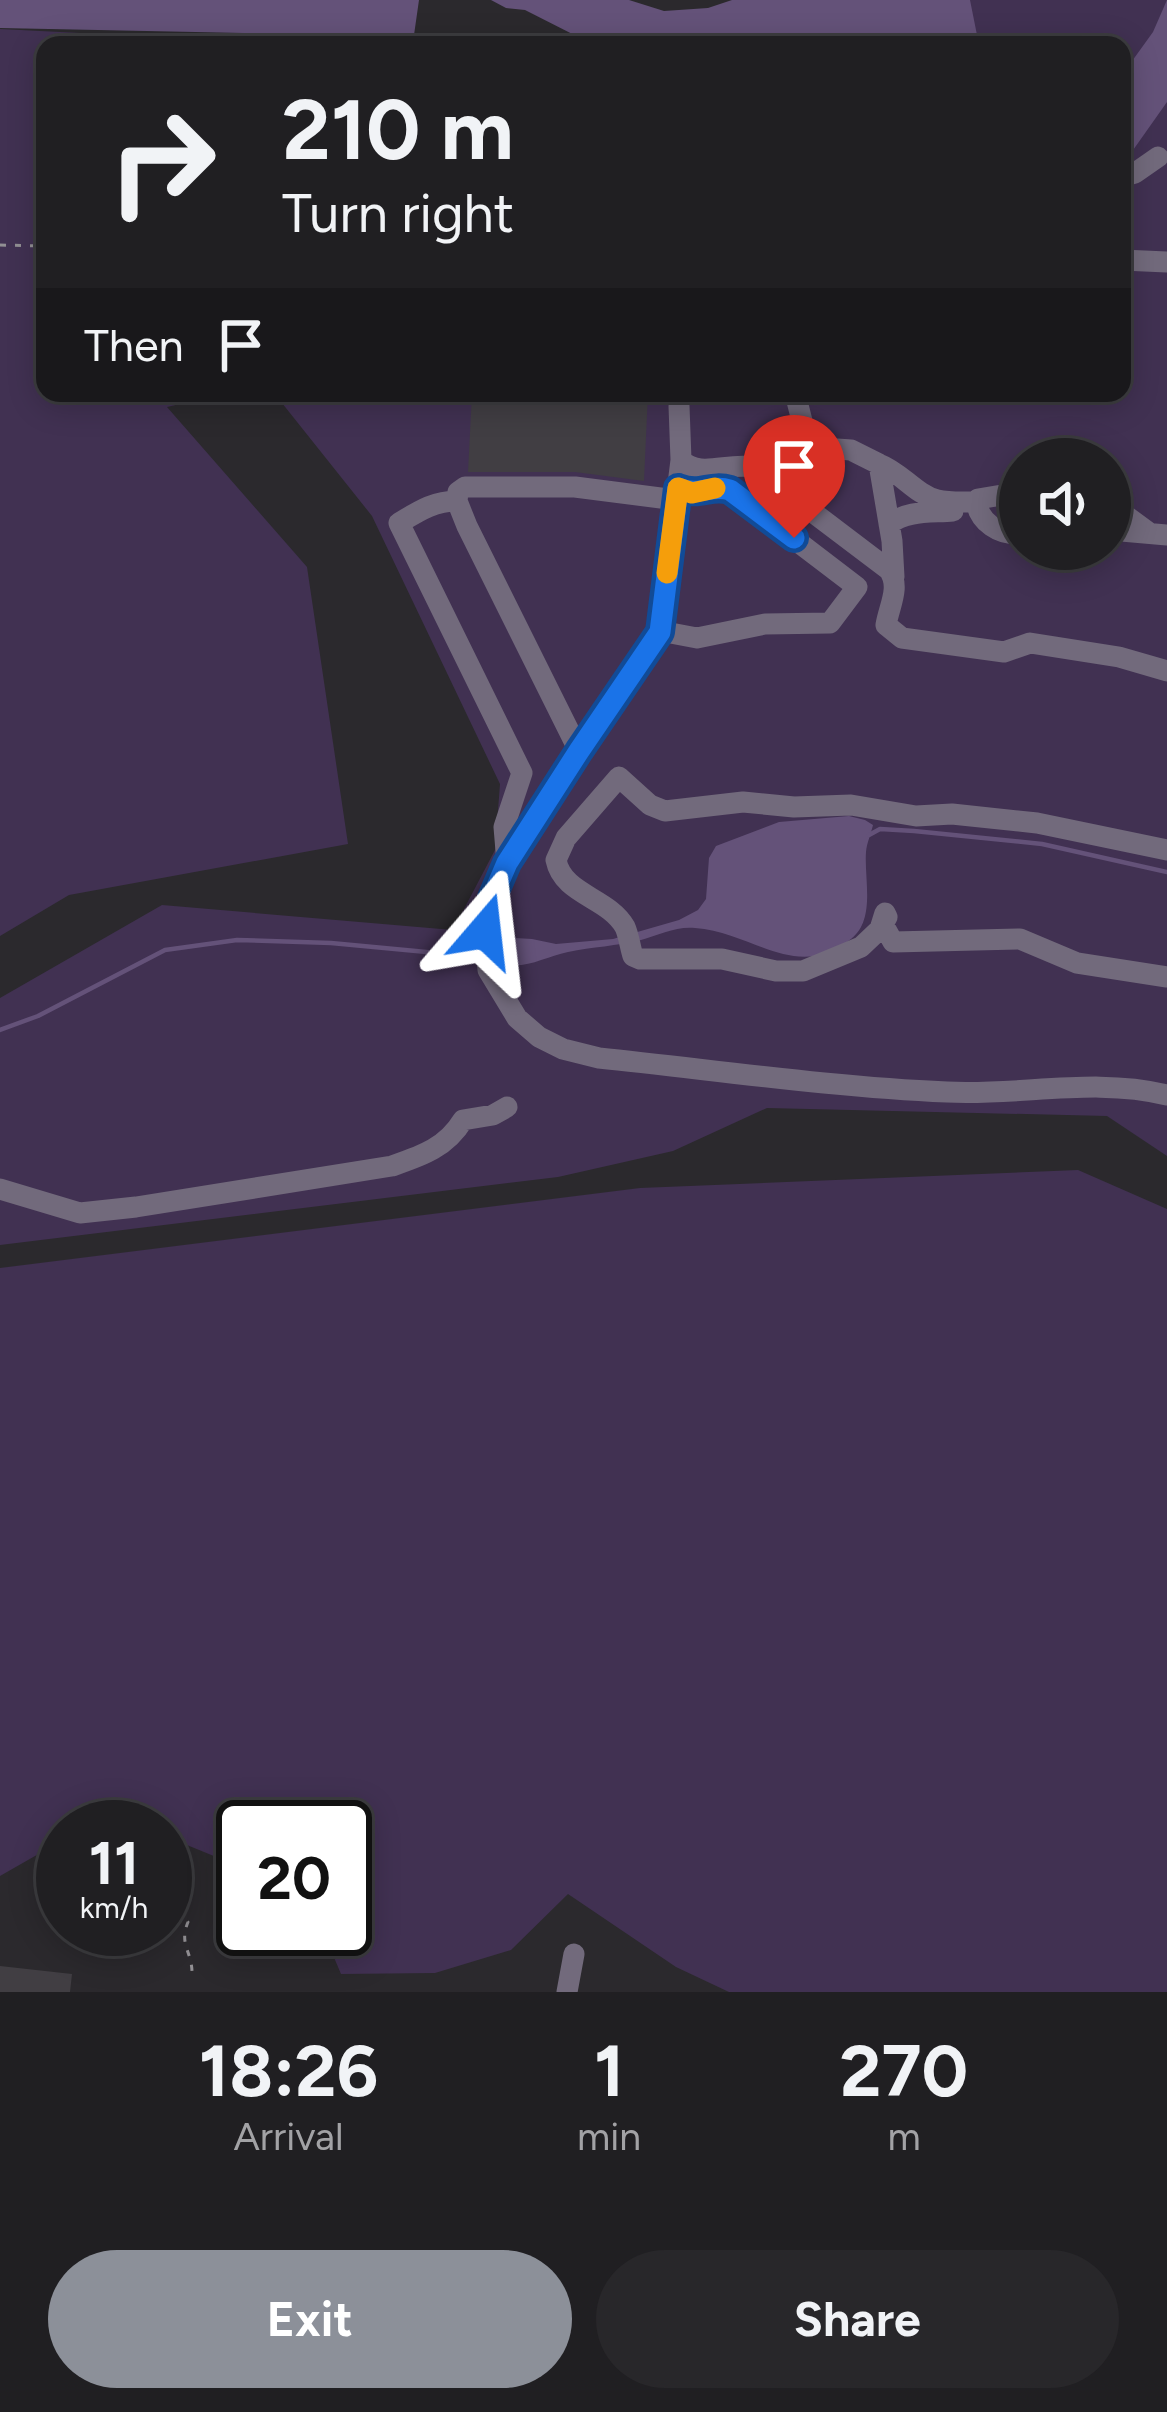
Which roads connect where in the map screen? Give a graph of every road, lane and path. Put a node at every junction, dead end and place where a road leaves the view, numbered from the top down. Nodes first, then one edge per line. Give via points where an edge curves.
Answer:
1 (1164, 155) edge
2 (1131, 175) edge
3 (0, 245) edge
4 (36, 246) edge
5 (1131, 260) edge
6 (1167, 262) edge
7 (797, 402) edge
8 (680, 406) dead end
9 (681, 460) junction
10 (879, 464) junction
11 (800, 470) junction
12 (777, 483) junction
13 (677, 494) junction
14 (999, 496) edge
15 (457, 501) junction
16 (977, 505) junction
17 (1131, 517) edge
18 (889, 524) junction
19 (999, 531) edge
20 (1158, 533) edge
21 (894, 577) junction
22 (660, 632) junction
23 (1167, 671) edge
24 (579, 751) junction
25 (1167, 850) edge
26 (507, 863) junction
27 (1167, 977) edge
28 (1167, 1095) edge
29 (507, 1106) dead end
30 (0, 1189) edge
31 (574, 1954) dead end
32 (190, 1956) edge
33 (192, 1971) dead end
34 (567, 1992) edge

1 - 2 lane
3 - 4 path
5 - 6 lane
7 - 11 lane
8 - 9 lane
9 - 12 lane via 690,469 753,467
9 - 13 lane
10 - 11 lane via 837,449
10 - 16 lane via 928,497
10 - 18 lane
11 - 12 lane
12 - 21 lane
13 - 15 lane via 465,488
13 - 22 lane
13 - 22 lane via 730,490 857,587 830,623 765,624 697,638
14 - 16 lane
15 - 24 lane
15 - 26 lane via 426,506 399,523 523,773 504,827
16 - 18 lane
16 - 19 lane
17 - 20 lane
18 - 21 lane
21 - 23 lane via 886,625 902,638 1004,652 1030,643
22 - 24 lane
24 - 26 lane
25 - 27 lane via 1037,823 850,805 743,802 665,811 619,778 556,860 562,878 623,925 640,958 722,959 787,971 819,966 888,933 1020,938 1077,963
26 - 28 lane via 485,931 488,970 517,1018 563,1049 913,1090 1098,1085
29 - 30 lane via 463,1120 432,1152 392,1166 80,1213
31 - 34 lane
32 - 33 path

